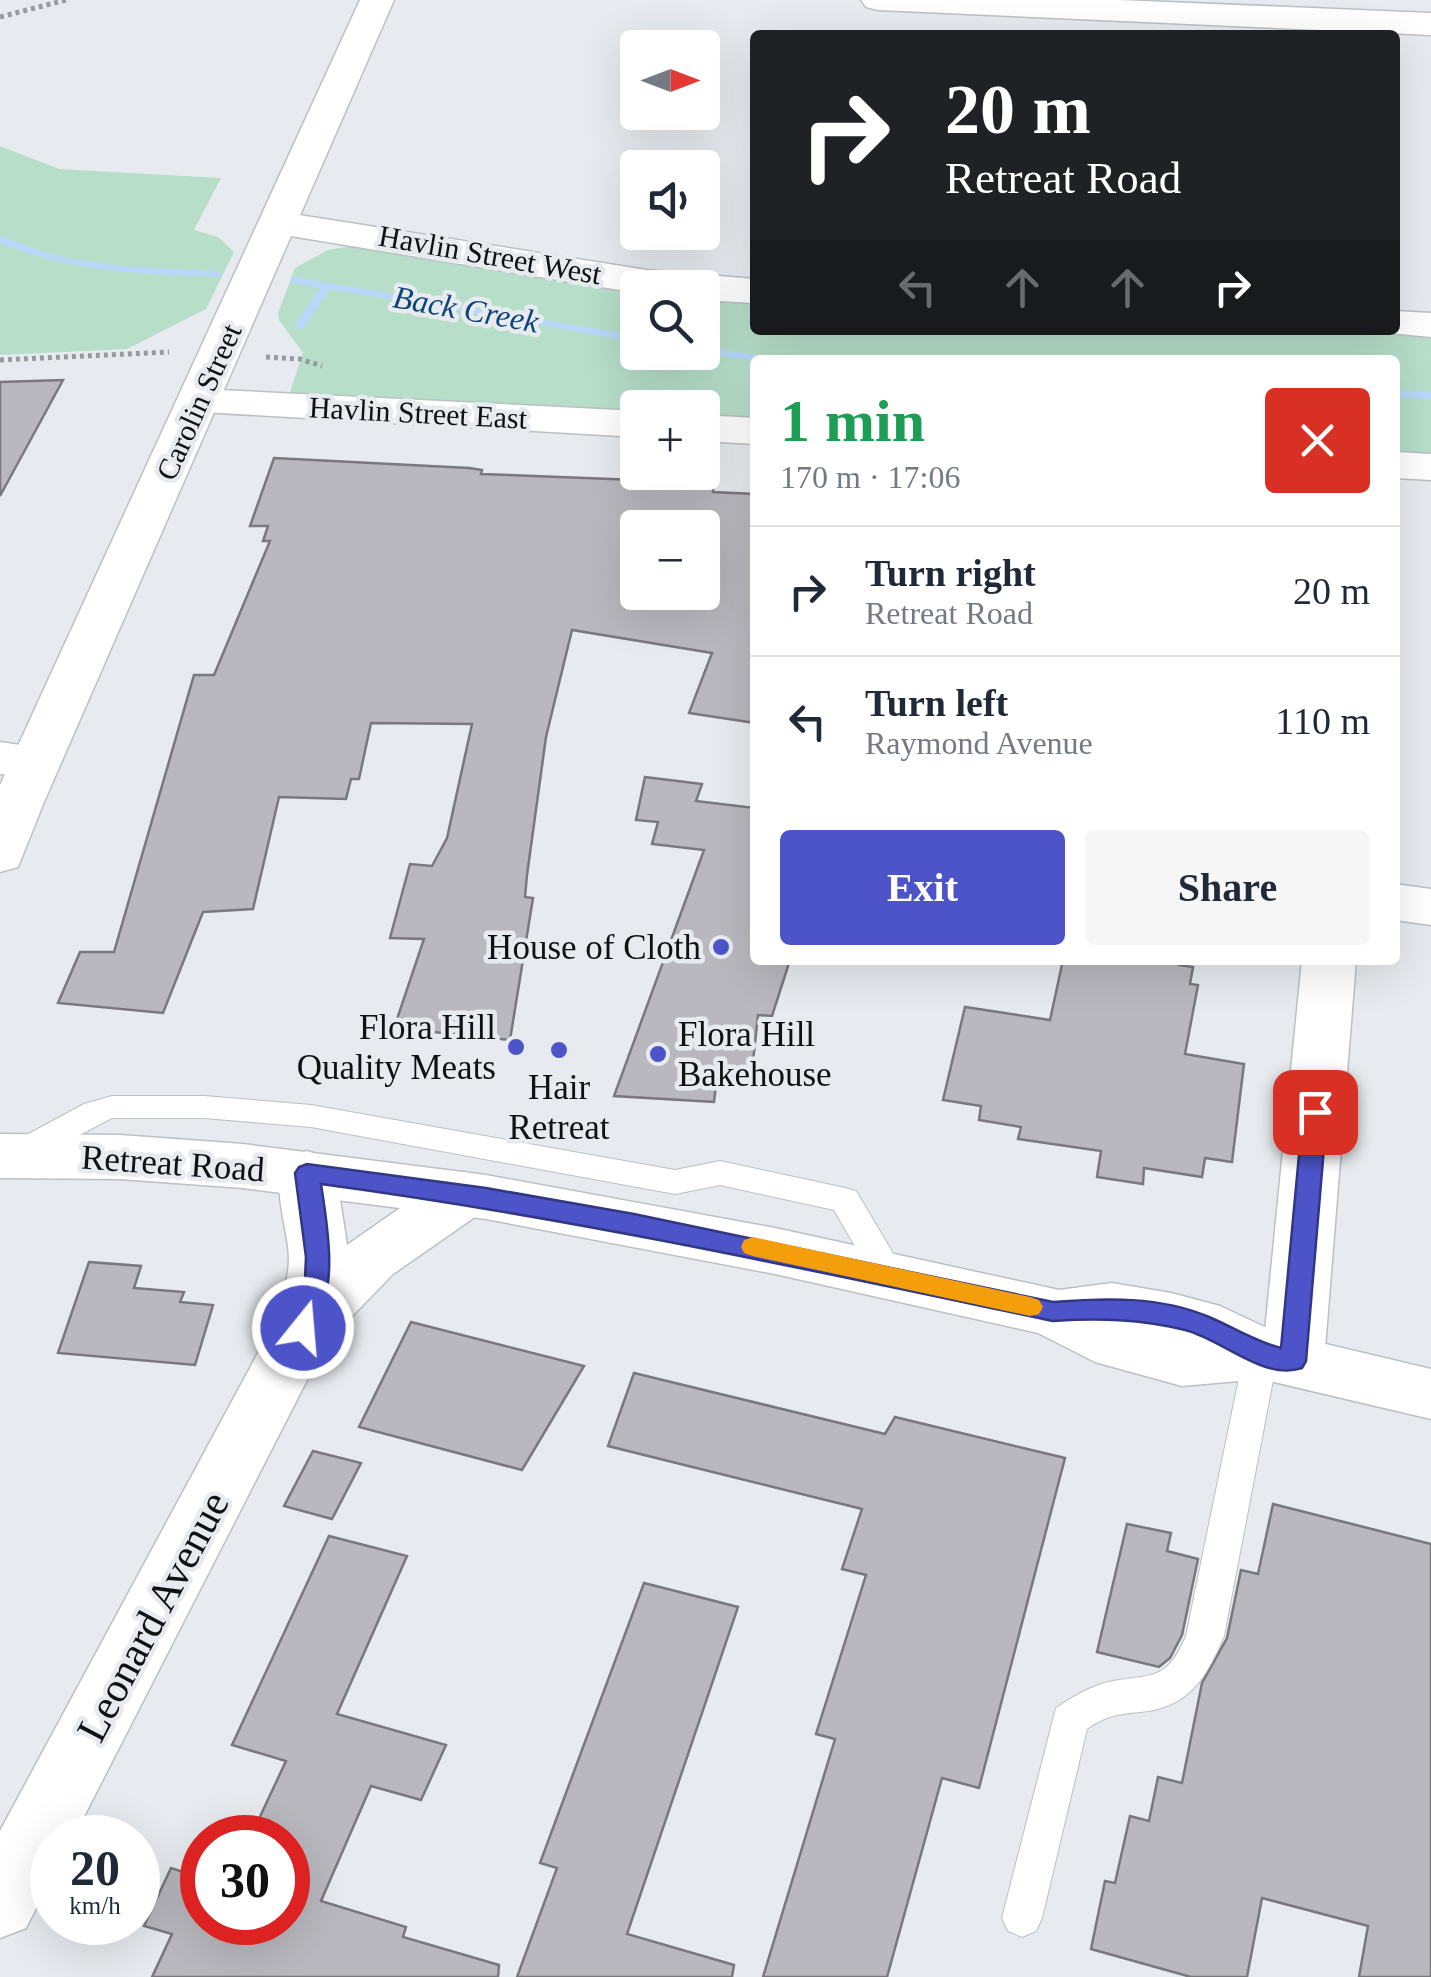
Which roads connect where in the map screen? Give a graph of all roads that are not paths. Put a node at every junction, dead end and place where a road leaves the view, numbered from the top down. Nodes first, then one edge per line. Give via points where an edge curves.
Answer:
1 (377, 0) edge
2 (878, 0) edge
3 (982, 0) edge
4 (1071, 7) junction
5 (1431, 24) edge
6 (280, 224) junction
7 (620, 277) edge
8 (720, 289) edge
9 (750, 292) edge
10 (1400, 323) edge
11 (1431, 325) edge
12 (199, 402) junction
13 (620, 423) edge
14 (720, 429) edge
15 (750, 431) edge
16 (1400, 464) edge
17 (1431, 467) edge
18 (14, 788) edge
19 (0, 855) edge
20 (1400, 903) edge
21 (1431, 908) edge
22 (1328, 965) edge
23 (8, 1155) edge
24 (307, 1173) junction
25 (464, 1194) junction
26 (890, 1276) junction
27 (303, 1328) junction
28 (1277, 1357) junction
29 (1431, 1394) edge
30 (0, 1904) edge
31 (1022, 1918) dead end

1 - 6 street, Carolin Street
2 - 4 street
3 - 4 street
4 - 5 street
6 - 7 street, Havlin Street West
6 - 12 street, Carolin Street
8 - 9 street, Havlin Street West
10 - 11 street
12 - 13 street, Havlin Street East
12 - 18 street, Carolin Street
14 - 15 street
16 - 17 street
18 - 19 street, Carolin Street
20 - 21 street
22 - 28 street
23 - 24 street, Retreat Road
23 - 26 lane via 112,1107 204,1107 311,1116 675,1182 720,1172 844,1200
24 - 25 street, Retreat Road
24 - 27 street, Leonard Avenue via 319,1257
25 - 26 street, Retreat Road
25 - 27 street, Leonard Avenue via 372,1258
26 - 28 street, Retreat Road via 1053,1312 1117,1345 1182,1361
27 - 30 street, Leonard Avenue
28 - 29 street, Retreat Road
28 - 31 lane via 1195,1664 1168,1690 1099,1700 1070,1720

